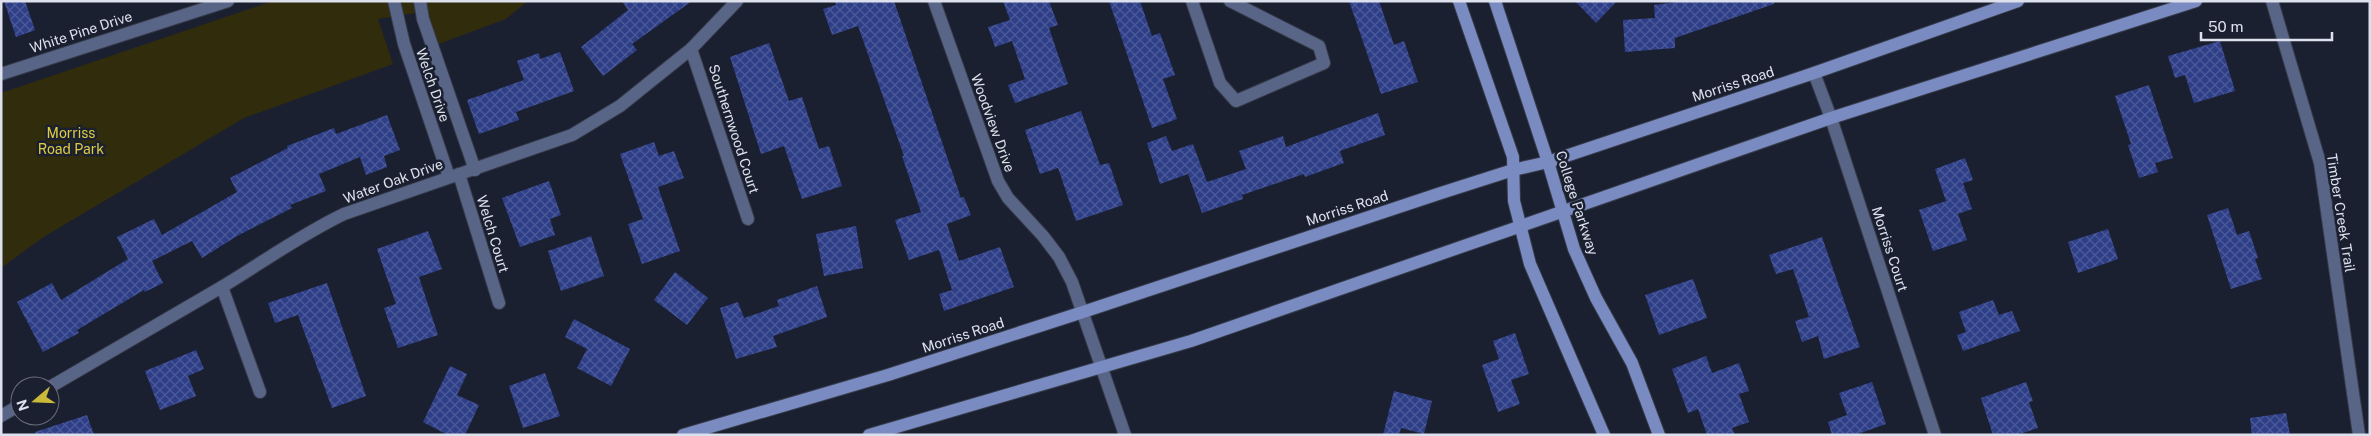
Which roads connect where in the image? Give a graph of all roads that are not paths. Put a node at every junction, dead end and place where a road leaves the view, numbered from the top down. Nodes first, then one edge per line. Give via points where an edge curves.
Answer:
1 (228, 1) edge
2 (394, 1) edge
3 (420, 1) edge
4 (737, 1) edge
5 (934, 1) edge
6 (1192, 1) edge
7 (1230, 1) edge
8 (1459, 1) edge
9 (1495, 1) edge
10 (2018, 1) edge
11 (2196, 1) edge
12 (2272, 1) edge
13 (691, 49) junction
14 (1814, 73) junction
15 (1, 74) edge
16 (1831, 118) junction
17 (1548, 162) junction
18 (475, 170) junction
19 (1513, 170) junction
20 (454, 176) junction
21 (1562, 212) junction
22 (748, 219) dead end
23 (1520, 228) junction
24 (222, 286) junction
25 (499, 303) dead end
26 (1083, 312) junction
27 (1102, 368) junction
28 (60, 381) edge
29 (260, 392) dead end
30 (683, 435) edge
31 (869, 435) edge
32 (1125, 435) edge
33 (1604, 435) edge
34 (1659, 435) edge
35 (1935, 435) edge
36 (2359, 435) edge

1 - 15 street, White Pine Drive
2 - 20 street, Welch Drive via 404,44
3 - 18 street, Welch Drive via 423,19
4 - 13 street, Water Oak Drive
5 - 26 street, Woodview Drive via 998,181 1008,198 1059,257
6 - 7 street via 1220,83 1236,101 1324,63 1319,46
8 - 19 main road via 1513,158
9 - 17 main road, College Parkway
10 - 14 main road, Morriss Road
11 - 16 main road
12 - 36 street, Timber Creek Trail via 2320,163
13 - 18 street, Water Oak Drive via 597,121 572,135
13 - 22 street, Southernwood Court
14 - 16 street, Morriss Court
14 - 17 main road, Morriss Road
16 - 21 main road
16 - 35 street, Morriss Court
17 - 19 main road, Morriss Road
17 - 21 main road, College Parkway
18 - 20 street, Water Oak Drive
19 - 23 main road via 1514,201
19 - 26 main road, Morriss Road
20 - 24 street, Water Oak Drive via 318,226
20 - 25 street, Welch Court
21 - 23 main road
21 - 34 main road, College Parkway via 1596,298 1632,363
23 - 27 main road via 1191,341
23 - 33 main road via 1530,264
24 - 28 street, Water Oak Drive
24 - 29 street
26 - 27 street, Woodview Drive
26 - 30 main road, Morriss Road via 888,375
27 - 31 main road
27 - 32 street, Woodview Drive

